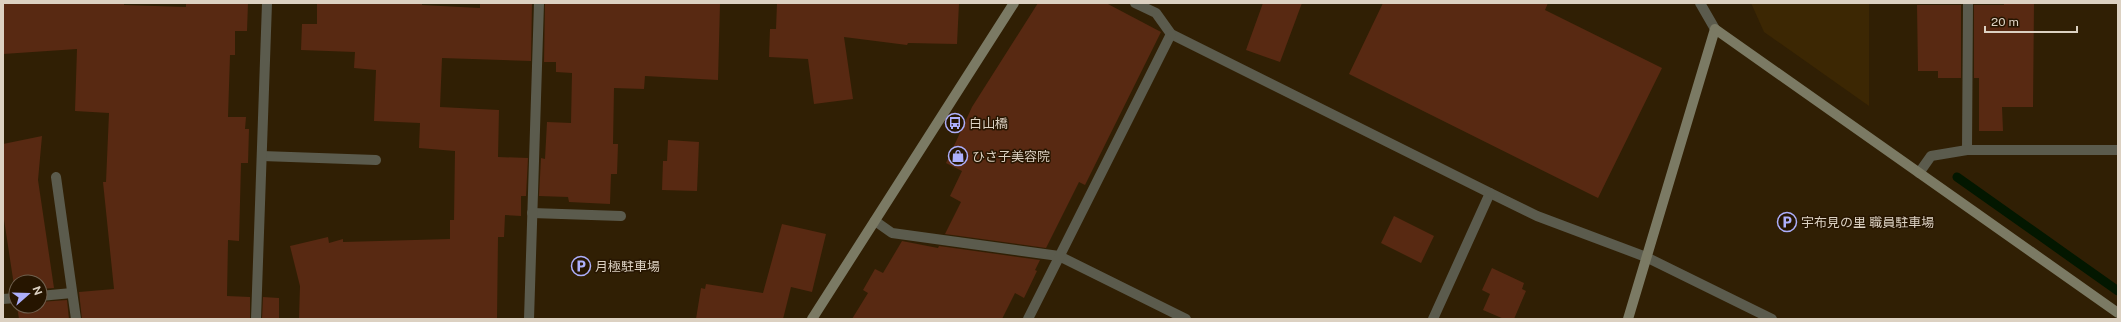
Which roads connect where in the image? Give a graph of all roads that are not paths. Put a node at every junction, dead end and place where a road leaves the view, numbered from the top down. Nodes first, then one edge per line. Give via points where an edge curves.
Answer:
1 (267, 3) edge
2 (538, 3) edge
3 (1014, 3) edge
4 (1135, 3) edge
5 (1700, 3) edge
6 (1968, 3) edge
7 (1715, 29) junction
8 (1171, 34) junction
9 (1968, 150) junction
10 (2118, 150) edge
11 (262, 156) junction
12 (376, 160) dead end
13 (1920, 173) junction
14 (56, 176) dead end
15 (1490, 193) junction
16 (532, 213) junction
17 (621, 216) dead end
18 (875, 221) junction
19 (1059, 256) junction
20 (1646, 257) junction
21 (72, 293) junction
22 (48, 295) edge
23 (2118, 313) edge
24 (76, 319) edge
25 (256, 319) edge
26 (529, 319) edge
27 (812, 319) edge
28 (1028, 319) edge
29 (1186, 319) edge
30 (1433, 319) edge
31 (1628, 319) edge
32 (1772, 319) edge

1 - 11 street
2 - 16 street
3 - 18 street
4 - 8 street via 1156,13
5 - 7 street
6 - 9 street
7 - 13 street
7 - 20 street
8 - 15 street
8 - 19 street
9 - 10 street
9 - 13 street via 1931,156
11 - 12 street
11 - 25 street
13 - 23 street
14 - 21 street
15 - 20 street via 1537,216
15 - 30 street
16 - 17 street
16 - 26 street
18 - 19 street via 892,233
18 - 27 street
19 - 28 street
19 - 29 street
20 - 31 street
20 - 32 street
21 - 22 street
21 - 24 street

